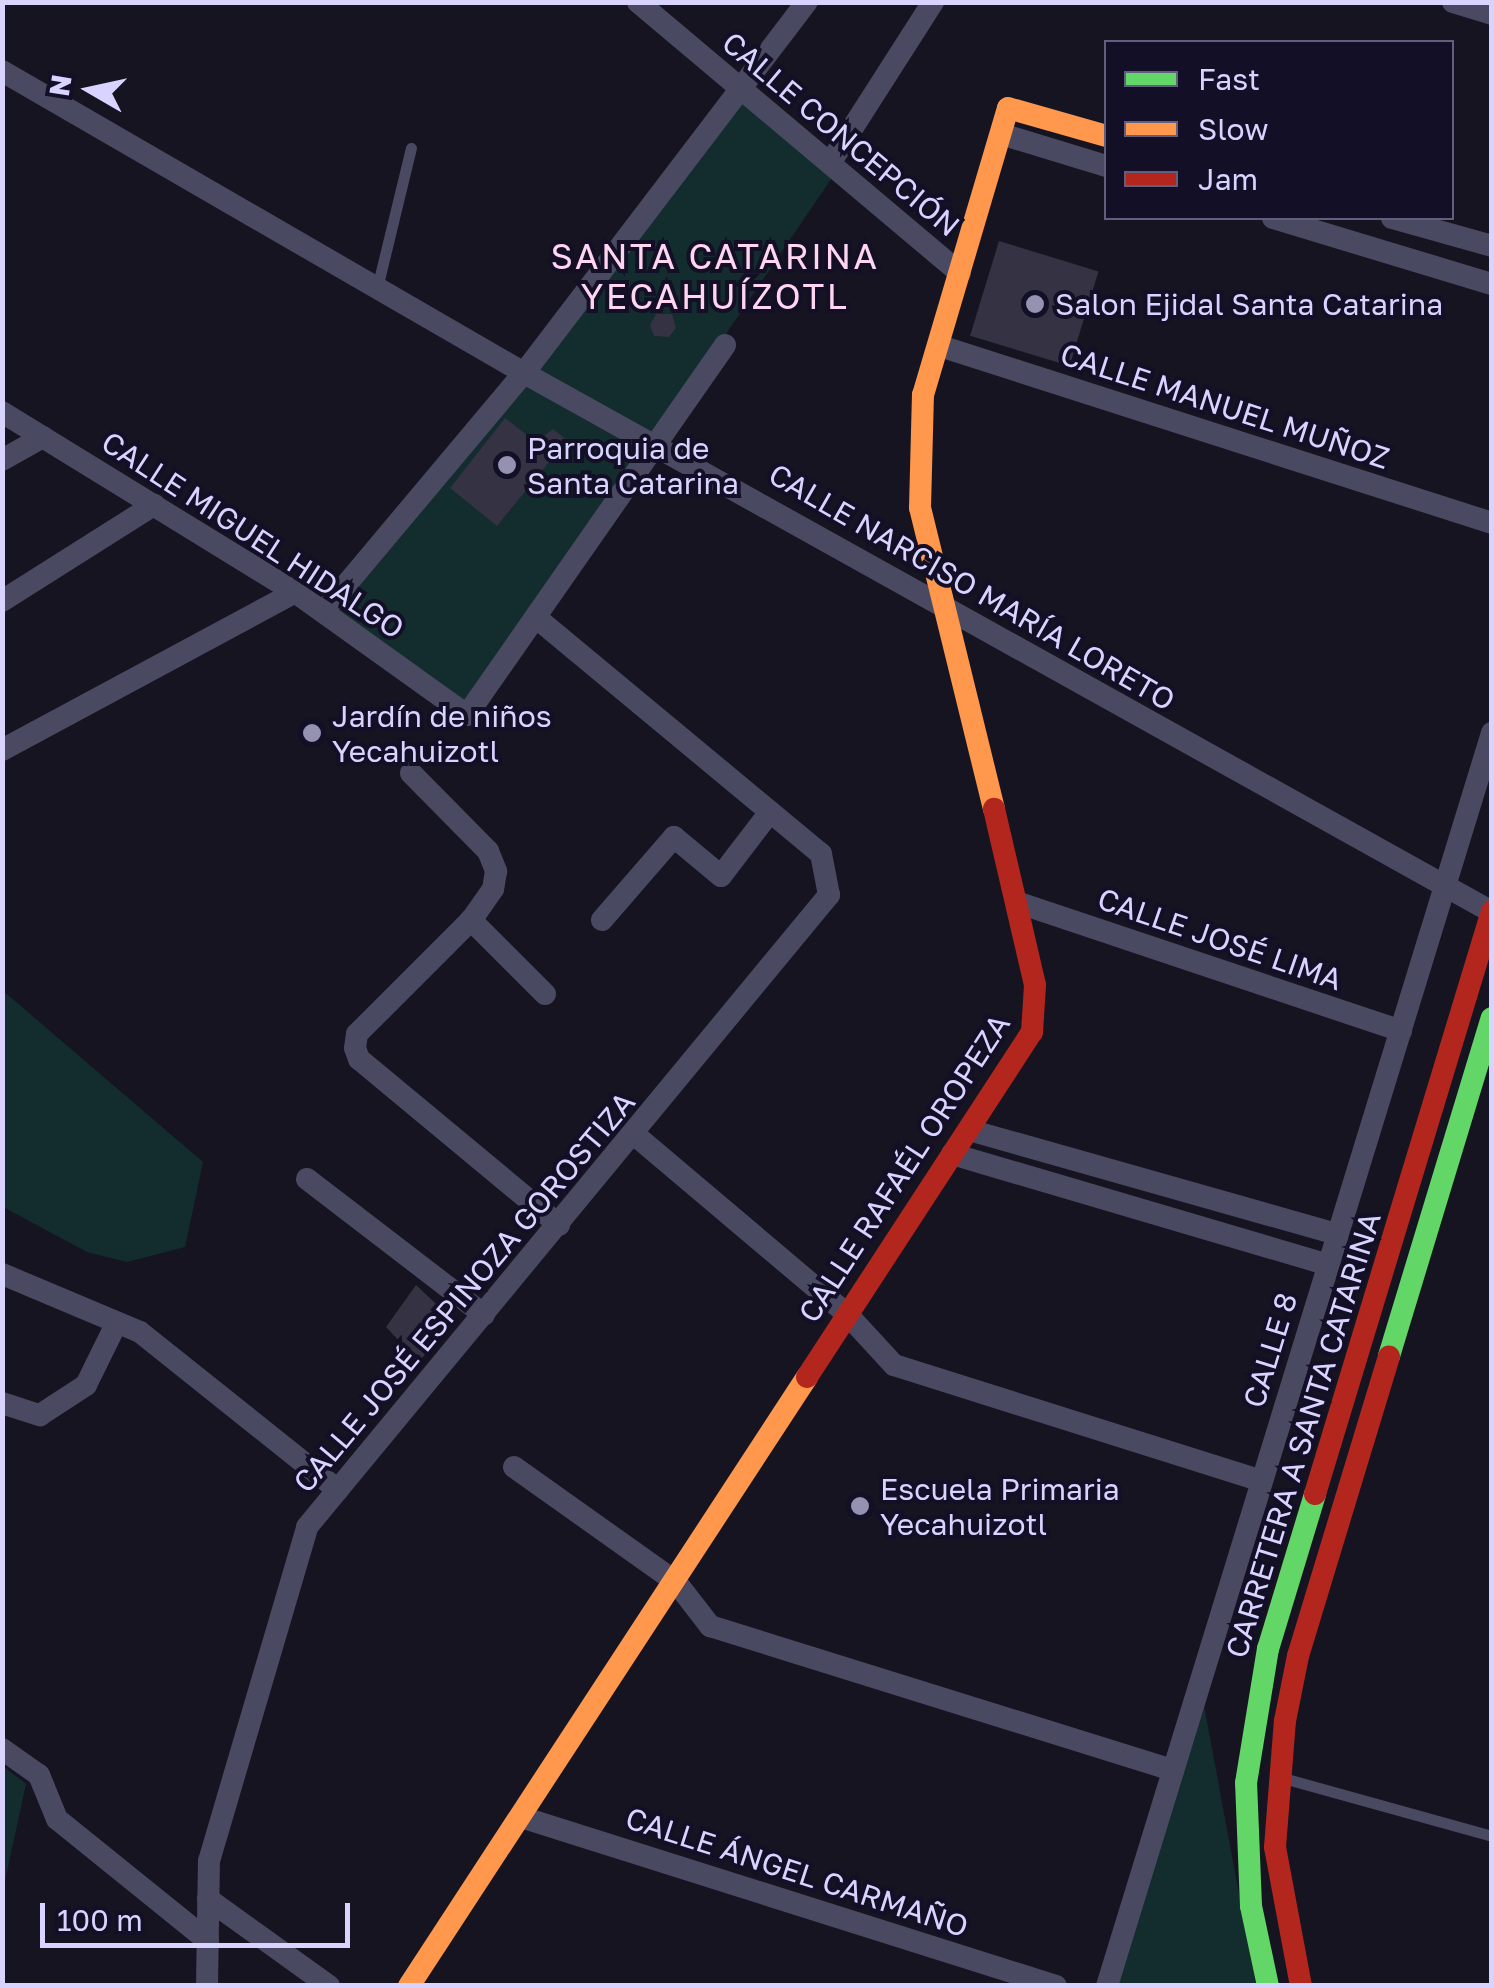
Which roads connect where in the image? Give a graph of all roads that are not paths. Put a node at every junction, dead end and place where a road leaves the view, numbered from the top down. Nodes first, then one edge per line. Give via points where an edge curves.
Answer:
1 (638, 2) edge
2 (807, 2) edge
3 (933, 2) edge
4 (1453, 2) edge
5 (1492, 14) edge
6 (2, 71) edge
7 (737, 86) junction
8 (1001, 134) junction
9 (1104, 135) edge
10 (412, 148) dead end
11 (832, 160) junction
12 (1104, 165) edge
13 (1280, 220) edge
14 (1399, 220) edge
15 (1492, 246) edge
16 (960, 273) junction
17 (378, 284) junction
18 (1492, 284) edge
19 (725, 344) dead end
20 (940, 346) junction
21 (524, 373) junction
22 (2, 412) edge
23 (43, 436) junction
24 (655, 442) junction
25 (2, 460) edge
26 (154, 505) junction
27 (1492, 523) edge
28 (294, 592) junction
29 (2, 601) edge
30 (939, 604) junction
31 (324, 611) junction
32 (538, 619) junction
33 (1492, 733) edge
34 (2, 750) edge
35 (411, 773) dead end
36 (770, 812) junction
37 (1443, 889) junction
38 (1019, 903) junction
39 (1491, 911) edge
40 (471, 920) junction
41 (602, 920) dead end
42 (545, 994) dead end
43 (1492, 1018) edge
44 (1401, 1031) junction
45 (969, 1130) junction
46 (634, 1134) junction
47 (952, 1154) junction
48 (307, 1180) dead end
49 (559, 1225) junction
50 (1337, 1234) junction
51 (1328, 1265) junction
52 (2, 1274) edge
53 (846, 1313) junction
54 (484, 1315) junction
55 (116, 1324) junction
56 (2, 1402) edge
57 (514, 1468) dead end
58 (1261, 1480) junction
59 (338, 1490) junction
60 (676, 1582) junction
61 (2, 1749) edge
62 (1173, 1770) junction
63 (1279, 1777) junction
64 (521, 1816) junction
65 (1492, 1836) edge
66 (208, 1899) junction
67 (208, 1941) junction
68 (207, 1986) edge
69 (328, 1986) edge
70 (409, 1986) edge
71 (1056, 1986) edge
72 (1108, 1986) edge
73 (1268, 1986) edge
74 (1300, 1986) edge

1 - 7 street, CALLE CONCEPCIÓN
2 - 7 street
3 - 11 street
4 - 5 street
6 - 17 street, CALLE NARCISO MARÍA LORETO
7 - 11 street, CALLE CONCEPCIÓN
7 - 21 street
8 - 9 street, CALLE RAFAÉL OROPEZA via 1008,108
8 - 12 street
8 - 16 street, CALLE RAFAÉL OROPEZA
10 - 17 lane
11 - 16 street, CALLE CONCEPCIÓN
13 - 18 street
14 - 15 street
16 - 20 street, CALLE RAFAÉL OROPEZA
17 - 21 street, CALLE NARCISO MARÍA LORETO
19 - 24 street
20 - 27 street, CALLE MANUEL MUÑOZ
20 - 30 street, CALLE RAFAÉL OROPEZA via 922,395 917,444 920,508
21 - 24 street, CALLE NARCISO MARÍA LORETO
21 - 31 street
22 - 23 street, CALLE MIGUEL HIDALGO
23 - 25 street
23 - 26 street, CALLE MIGUEL HIDALGO
24 - 30 street, CALLE NARCISO MARÍA LORETO
24 - 32 street
26 - 28 street, CALLE MIGUEL HIDALGO
26 - 29 street
28 - 31 street, CALLE MIGUEL HIDALGO
28 - 34 street
30 - 37 street, CALLE NARCISO MARÍA LORETO
30 - 38 street, CALLE RAFAÉL OROPEZA
31 - 32 street, CALLE MIGUEL HIDALGO via 467,714
32 - 36 street, CALLE JOSÉ ESPINOZA GOROSTIZA
33 - 37 street, CALLE 8
35 - 40 street via 488,852 496,871 493,888
36 - 41 street via 720,876 674,838
36 - 46 street, CALLE JOSÉ ESPINOZA GOROSTIZA via 822,854 829,895
37 - 39 street, CALLE NARCISO MARÍA LORETO
37 - 44 street, CALLE 8
38 - 44 street, CALLE JOSÉ LIMA
38 - 45 street, CALLE RAFAÉL OROPEZA via 1037,1012 1032,1032
39 - 73 street, CARRETERA A SANTA CATARINA via 1268,1648 1246,1800 1252,1906
40 - 42 street
40 - 49 street via 356,1034 355,1048 360,1060
43 - 63 street, CARRETERA A SANTA CATARINA via 1298,1656
44 - 50 street, CALLE 8
45 - 47 street, CALLE RAFAÉL OROPEZA
45 - 50 street
46 - 49 street, CALLE JOSÉ ESPINOZA GOROSTIZA
46 - 53 street
47 - 51 street
47 - 53 street, CALLE RAFAÉL OROPEZA
48 - 54 street
49 - 54 street, CALLE JOSÉ ESPINOZA GOROSTIZA
50 - 51 street, CALLE 8
51 - 58 street, CALLE 8
52 - 55 street
53 - 58 street via 894,1365 934,1382
53 - 60 street, CALLE RAFAÉL OROPEZA
54 - 59 street, CALLE JOSÉ ESPINOZA GOROSTIZA
55 - 56 street via 86,1385 40,1415
55 - 59 street via 140,1332
57 - 60 street
58 - 62 street, CALLE 8
59 - 66 street, CALLE JOSÉ ESPINOZA GOROSTIZA via 307,1527 209,1862
60 - 62 street via 710,1626
60 - 64 street, CALLE RAFAÉL OROPEZA
61 - 67 street via 39,1775 57,1819
62 - 72 street, CALLE 8
63 - 65 lane
63 - 74 street, CARRETERA A SANTA CATARINA via 1277,1866
64 - 70 street, CALLE RAFAÉL OROPEZA
64 - 71 street, CALLE ÁNGEL CARMAÑO
66 - 67 street, CALLE JOSÉ ESPINOZA GOROSTIZA
66 - 69 street
67 - 68 street, CALLE JOSÉ ESPINOZA GOROSTIZA

